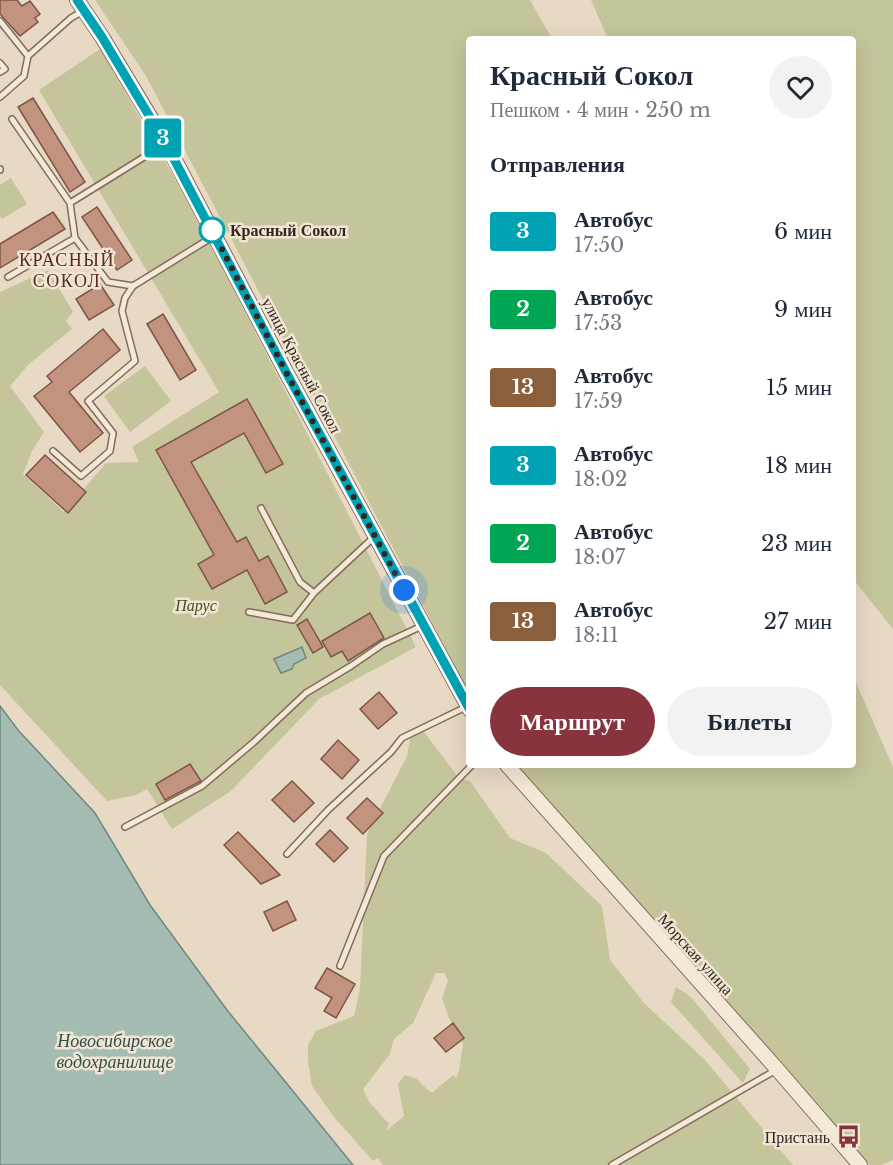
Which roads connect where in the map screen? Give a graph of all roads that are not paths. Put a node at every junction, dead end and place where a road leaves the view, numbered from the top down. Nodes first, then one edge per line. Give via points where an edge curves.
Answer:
1 (80, 5) edge
2 (0, 21) edge
3 (28, 56) junction
4 (0, 63) edge
5 (0, 72) edge
6 (0, 97) edge
7 (12, 119) dead end
8 (166, 144) junction
9 (70, 203) junction
10 (215, 235) junction
11 (75, 238) junction
12 (8, 278) dead end
13 (133, 286) junction
14 (53, 451) dead end
15 (261, 508) dead end
16 (375, 536) junction
17 (314, 593) junction
18 (249, 612) dead end
19 (423, 625) junction
20 (466, 704) edge
21 (466, 709) edge
22 (469, 768) edge
23 (510, 768) edge
24 (125, 827) dead end
25 (287, 854) dead end
26 (340, 966) dead end
27 (777, 1069) junction
28 (612, 1165) edge
29 (860, 1165) edge

1 - 3 lane
1 - 8 street, улица Красный Сокол
2 - 3 lane
3 - 6 lane via 24,76
4 - 5 lane via 4,69
7 - 9 lane
8 - 9 lane
8 - 10 street, улица Красный Сокол
9 - 11 lane
10 - 13 lane
10 - 16 street, улица Красный Сокол
11 - 12 lane
11 - 13 lane via 108,282
13 - 14 lane via 122,311 135,361 87,401 113,433 110,451 81,476
15 - 17 lane via 300,582
16 - 17 lane
16 - 19 street, улица Красный Сокол
17 - 18 lane via 294,620
19 - 20 street, улица Красный Сокол
19 - 24 lane via 383,644 306,693 202,786
21 - 25 lane via 402,738
22 - 26 lane via 384,856
23 - 27 street, Морская улица
27 - 28 lane
27 - 29 street, Морская улица

